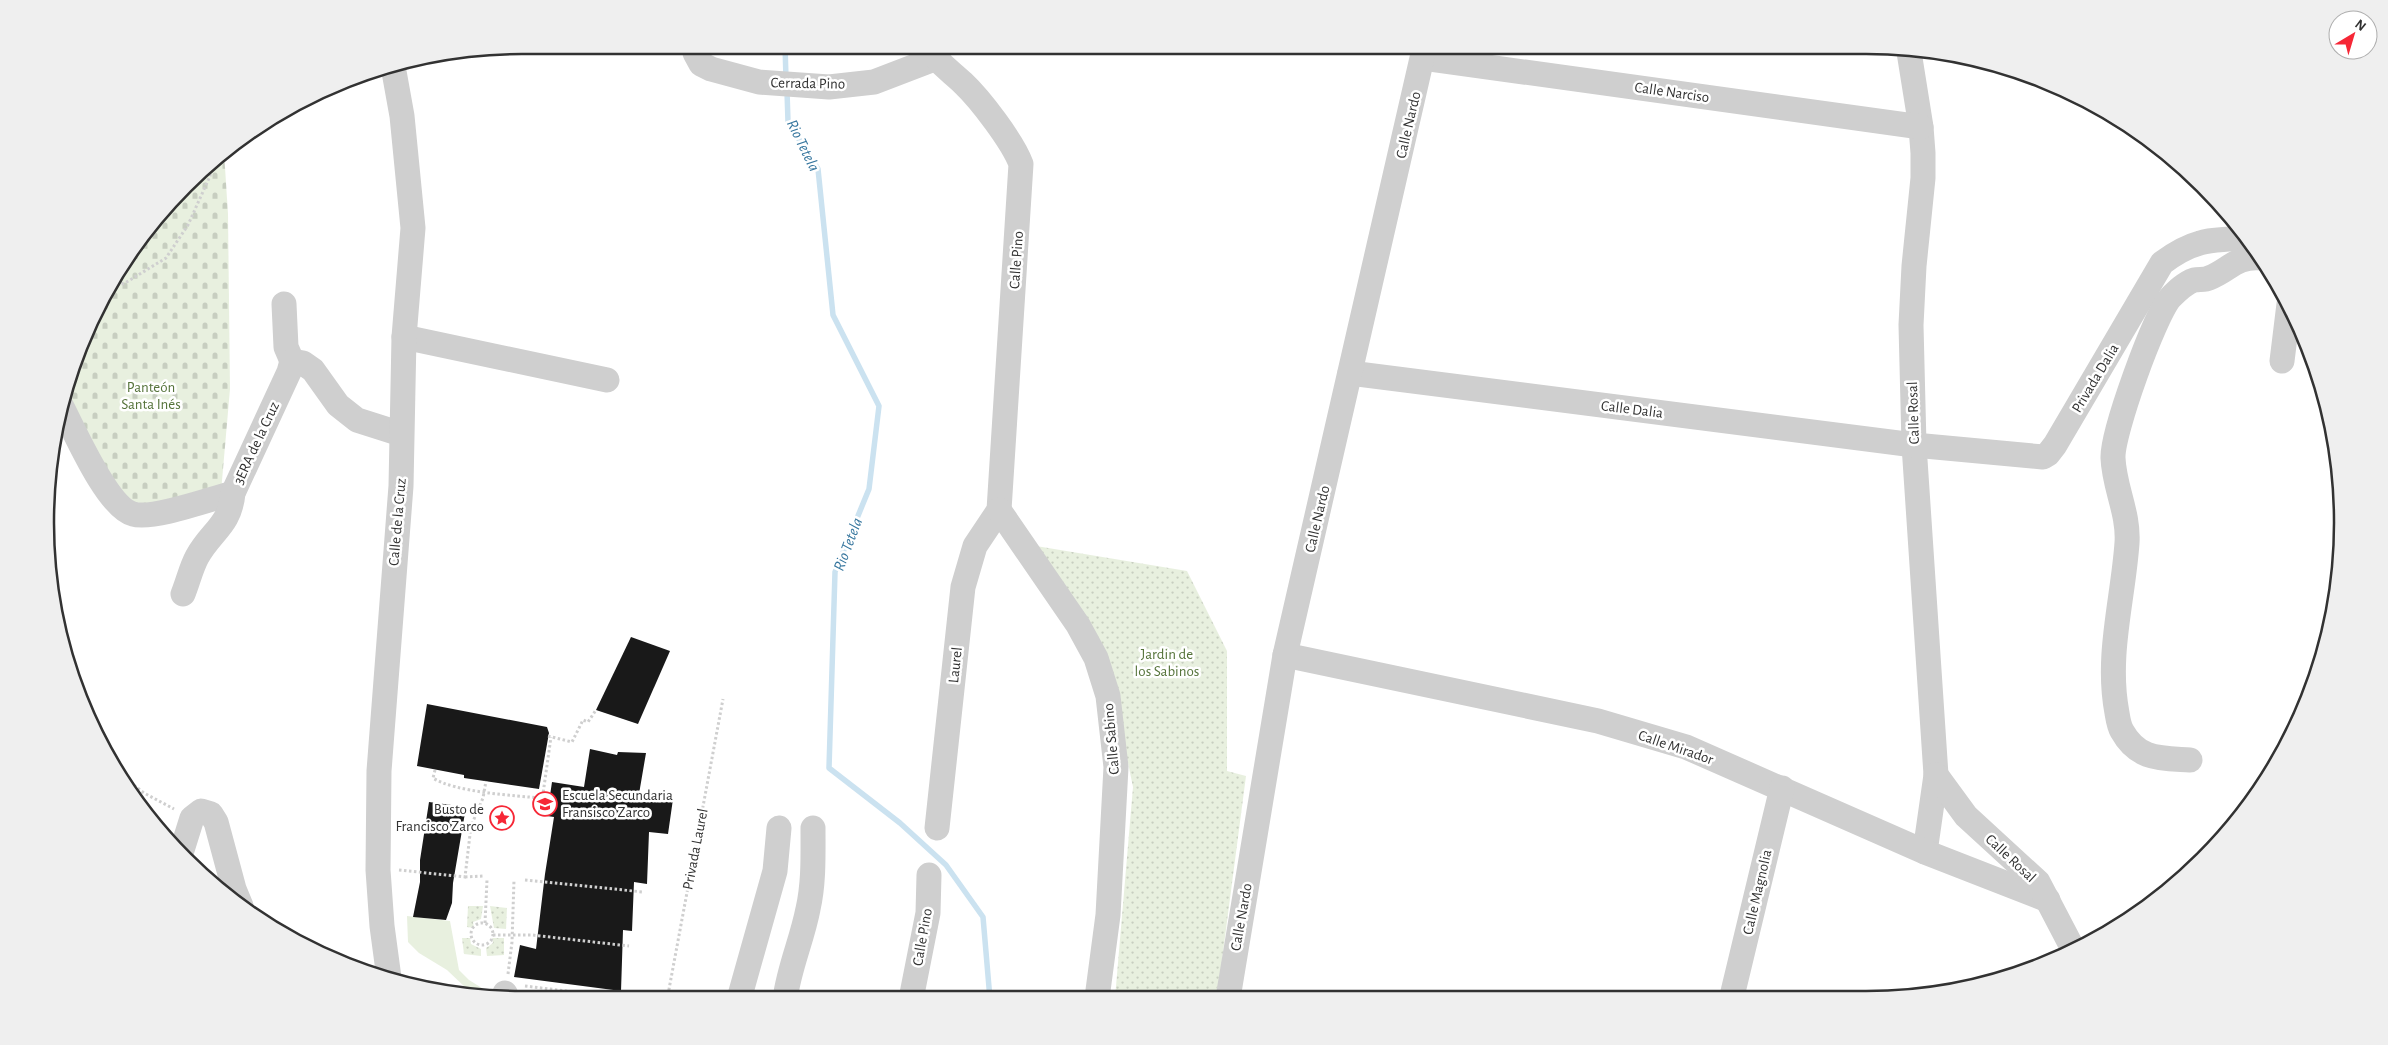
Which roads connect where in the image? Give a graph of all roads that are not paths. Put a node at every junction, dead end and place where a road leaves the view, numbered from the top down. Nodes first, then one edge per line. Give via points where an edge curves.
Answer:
1 (695, 54) edge
2 (926, 54) edge
3 (932, 54) edge
4 (1424, 54) edge
5 (1437, 54) edge
6 (1910, 56) edge
7 (394, 72) edge
8 (1921, 126) junction
9 (2238, 239) edge
10 (2179, 250) junction
11 (2252, 258) edge
12 (2193, 280) junction
13 (284, 304) dead end
14 (2287, 318) edge
15 (404, 337) junction
16 (292, 361) junction
17 (2282, 361) dead end
18 (1350, 373) junction
19 (607, 380) dead end
20 (66, 416) edge
21 (401, 434) junction
22 (1914, 445) junction
23 (233, 493) junction
24 (999, 510) junction
25 (183, 594) dead end
26 (1286, 655) junction
27 (2190, 760) dead end
28 (1936, 775) junction
29 (1782, 788) junction
30 (779, 828) dead end
31 (813, 828) dead end
32 (937, 828) dead end
33 (183, 846) edge
34 (1925, 852) junction
35 (929, 876) dead end
36 (236, 893) edge
37 (2048, 900) junction
38 (2071, 944) edge
39 (389, 971) edge
40 (741, 991) edge
41 (786, 991) edge
42 (913, 991) edge
43 (1099, 991) edge
44 (1229, 991) edge
45 (1733, 991) edge

1 - 2 street, Cerrada Pino via 701,64 711,70 759,82 829,87 874,82
3 - 24 street, Calle Pino via 964,84 1009,140 1021,164
4 - 18 street, Calle Nardo
5 - 8 street, Calle Narciso
6 - 8 street, Calle Rosal
7 - 15 street, Calle de la Cruz via 402,116 413,228
8 - 22 street, Calle Rosal via 1923,178 1911,325
9 - 10 street, Privada Dalia via 2202,242
10 - 12 street
10 - 22 street, Privada Dalia via 2162,263 2048,454 2036,457
11 - 12 street via 2243,258 2209,278
12 - 27 street via 2178,289 2161,312 2130,391 2113,456 2127,520 2116,624 2114,684 2120,730 2135,750 2156,758
13 - 16 street via 286,347
14 - 17 street
15 - 19 street
15 - 21 street, Calle de la Cruz
16 - 21 street via 303,362 313,370 338,405 357,420
16 - 23 street, 3ERA de la Cruz
18 - 22 street, Calle Dalia
18 - 26 street, Calle Nardo
20 - 23 street, 3ERA de la Cruz via 106,490 124,510 134,514 152,514
21 - 39 street, Calle de la Cruz via 401,486 379,771 378,870
22 - 28 street, Calle Rosal
23 - 25 street, 3ERA de la Cruz via 227,519 197,557
24 - 32 street, Laurel via 975,546 963,587
24 - 43 street, Calle Sabino via 1078,624 1096,658 1108,696 1116,767 1108,915
26 - 29 street, Calle Mirador via 1598,721 1686,747
26 - 44 street, Calle Nardo
28 - 34 street, Calle Rosal
28 - 37 street, Calle Rosal via 1966,816 2030,874
29 - 34 street, Calle Mirador
29 - 45 street, Calle Magnolia
30 - 40 street via 775,871
31 - 41 street via 812,887
33 - 36 street via 192,818 201,811 211,814
34 - 37 street, Calle Mirador
35 - 42 street, Calle Pino via 928,912
37 - 38 street, Calle Rosal

